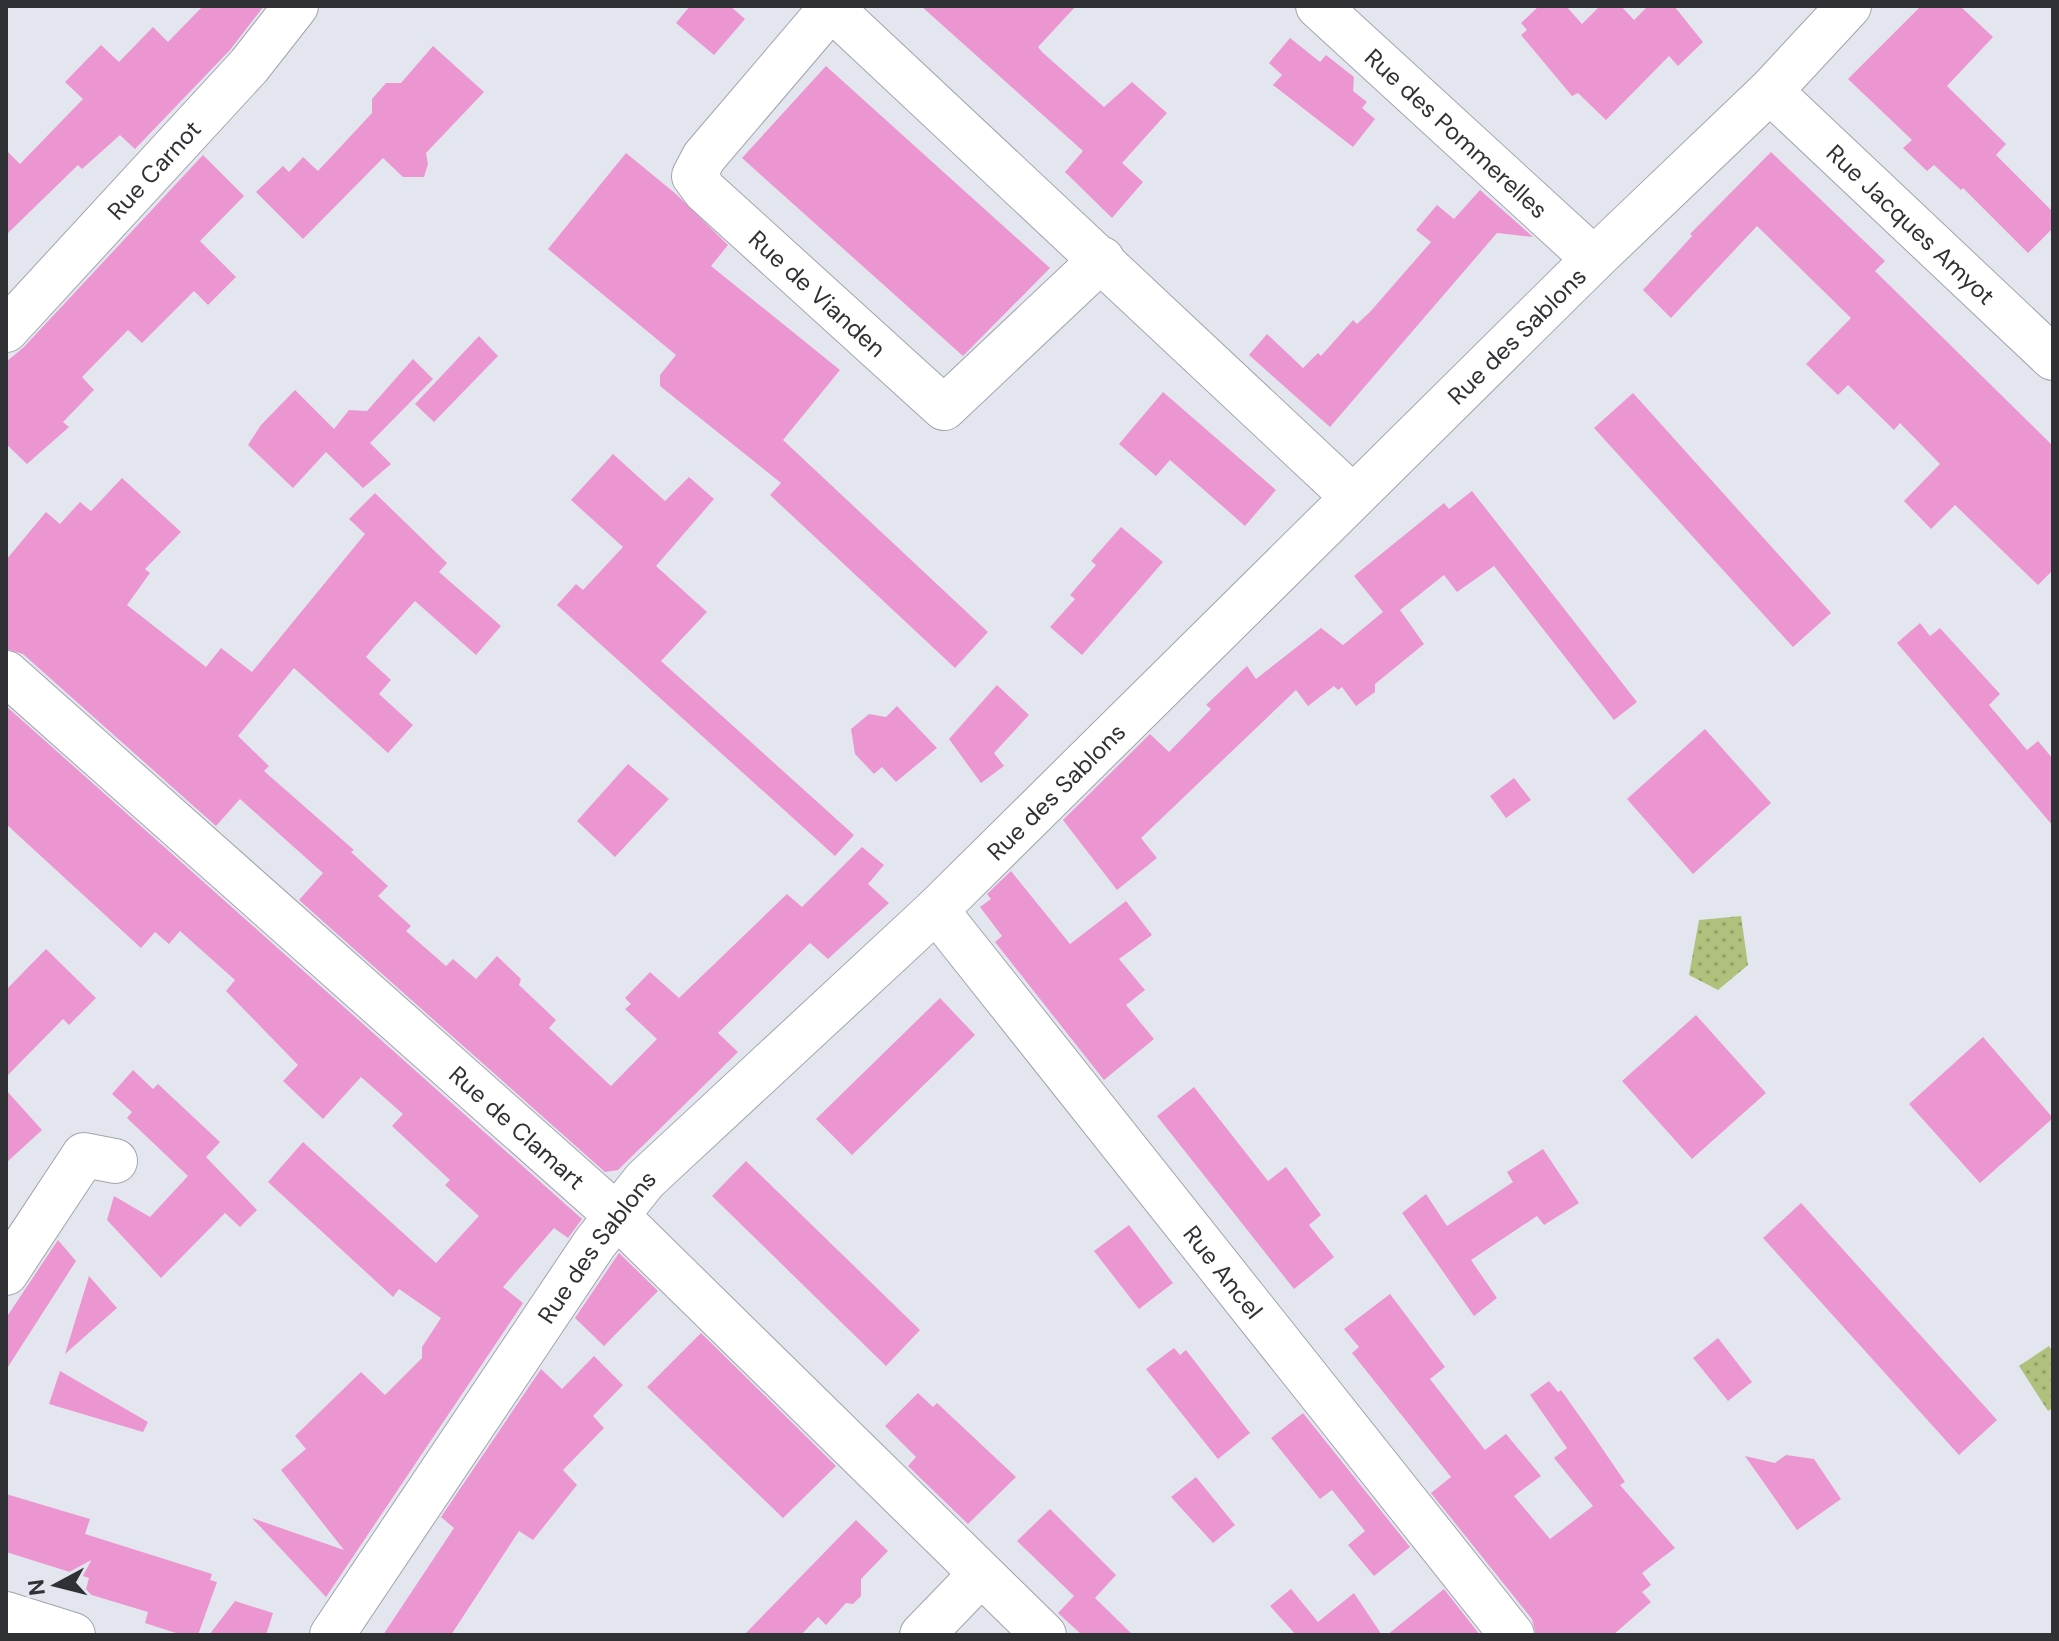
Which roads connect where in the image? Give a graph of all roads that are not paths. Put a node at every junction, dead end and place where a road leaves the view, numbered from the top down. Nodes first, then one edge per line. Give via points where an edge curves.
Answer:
1 (296, 6) edge
2 (1318, 6) edge
3 (1849, 6) edge
4 (830, 7) edge
5 (1770, 91) junction
6 (1102, 259) junction
7 (1594, 259) junction
8 (6, 330) edge
9 (2053, 358) edge
10 (1353, 497) junction
11 (6, 673) edge
12 (936, 910) junction
13 (115, 1161) dead end
14 (615, 1214) junction
15 (6, 1273) edge
16 (981, 1574) junction
17 (6, 1614) edge
18 (73, 1635) edge
19 (332, 1635) edge
20 (922, 1635) edge
21 (1044, 1635) edge
22 (1512, 1635) edge

1 - 8 street, Rue Carnot via 249,66
2 - 7 street, Rue des Pommerelles
3 - 5 street, Rue des Sablons
4 - 6 street, Rue de Vianden
4 - 6 street, Rue de Vianden via 704,157 694,176 705,191 944,408
5 - 7 street, Rue des Sablons
5 - 9 street, Rue Jacques Amyot
6 - 10 street, Rue de Vianden
7 - 10 street, Rue des Sablons
10 - 12 street, Rue des Sablons
11 - 14 street, Rue de Clamart
12 - 14 street, Rue des Sablons via 645,1180
12 - 22 street, Rue Ancel
13 - 15 street via 84,1155
14 - 16 street, Rue de Clamart
14 - 19 street, Rue des Sablons
16 - 20 street
16 - 21 street, Rue de Clamart
17 - 18 street

